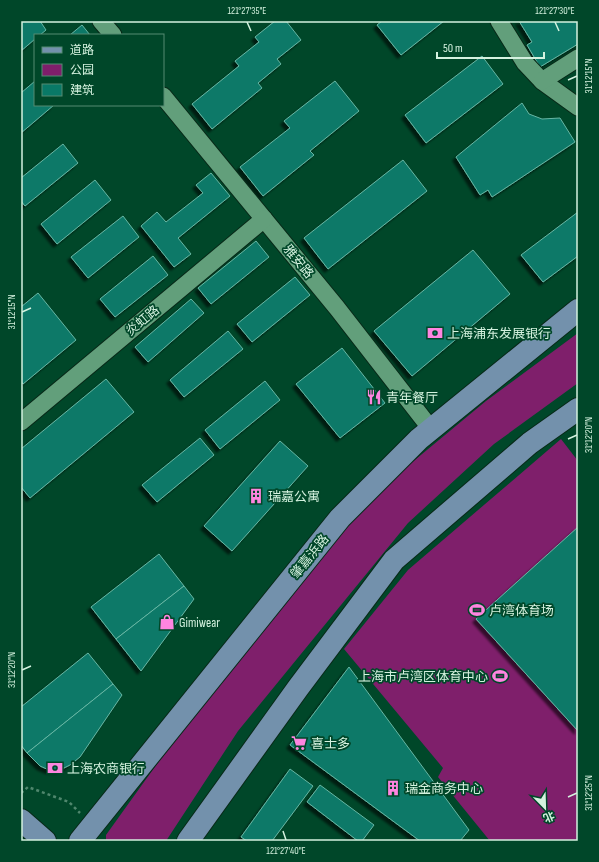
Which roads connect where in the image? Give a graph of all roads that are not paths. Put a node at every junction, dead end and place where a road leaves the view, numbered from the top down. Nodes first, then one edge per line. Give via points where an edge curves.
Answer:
1 (101, 21) edge
2 (499, 21) edge
3 (112, 34) edge
4 (578, 58) edge
5 (542, 82) junction
6 (164, 97) edge
7 (578, 107) edge
8 (264, 219) junction
9 (578, 310) edge
10 (578, 409) edge
11 (21, 422) edge
12 (431, 429) junction
13 (21, 820) edge
14 (86, 833) edge
15 (45, 841) edge
16 (188, 841) edge

1 - 3 street
2 - 5 street via 526,63
4 - 5 street
5 - 7 street
6 - 8 street, 雅安路
8 - 11 street, 炎虹路
8 - 12 street, 雅安路
9 - 12 main road, 肇嘉浜路
10 - 16 main road via 530,443 394,560
12 - 14 main road, 肇嘉浜路 via 340,518
13 - 15 main road

